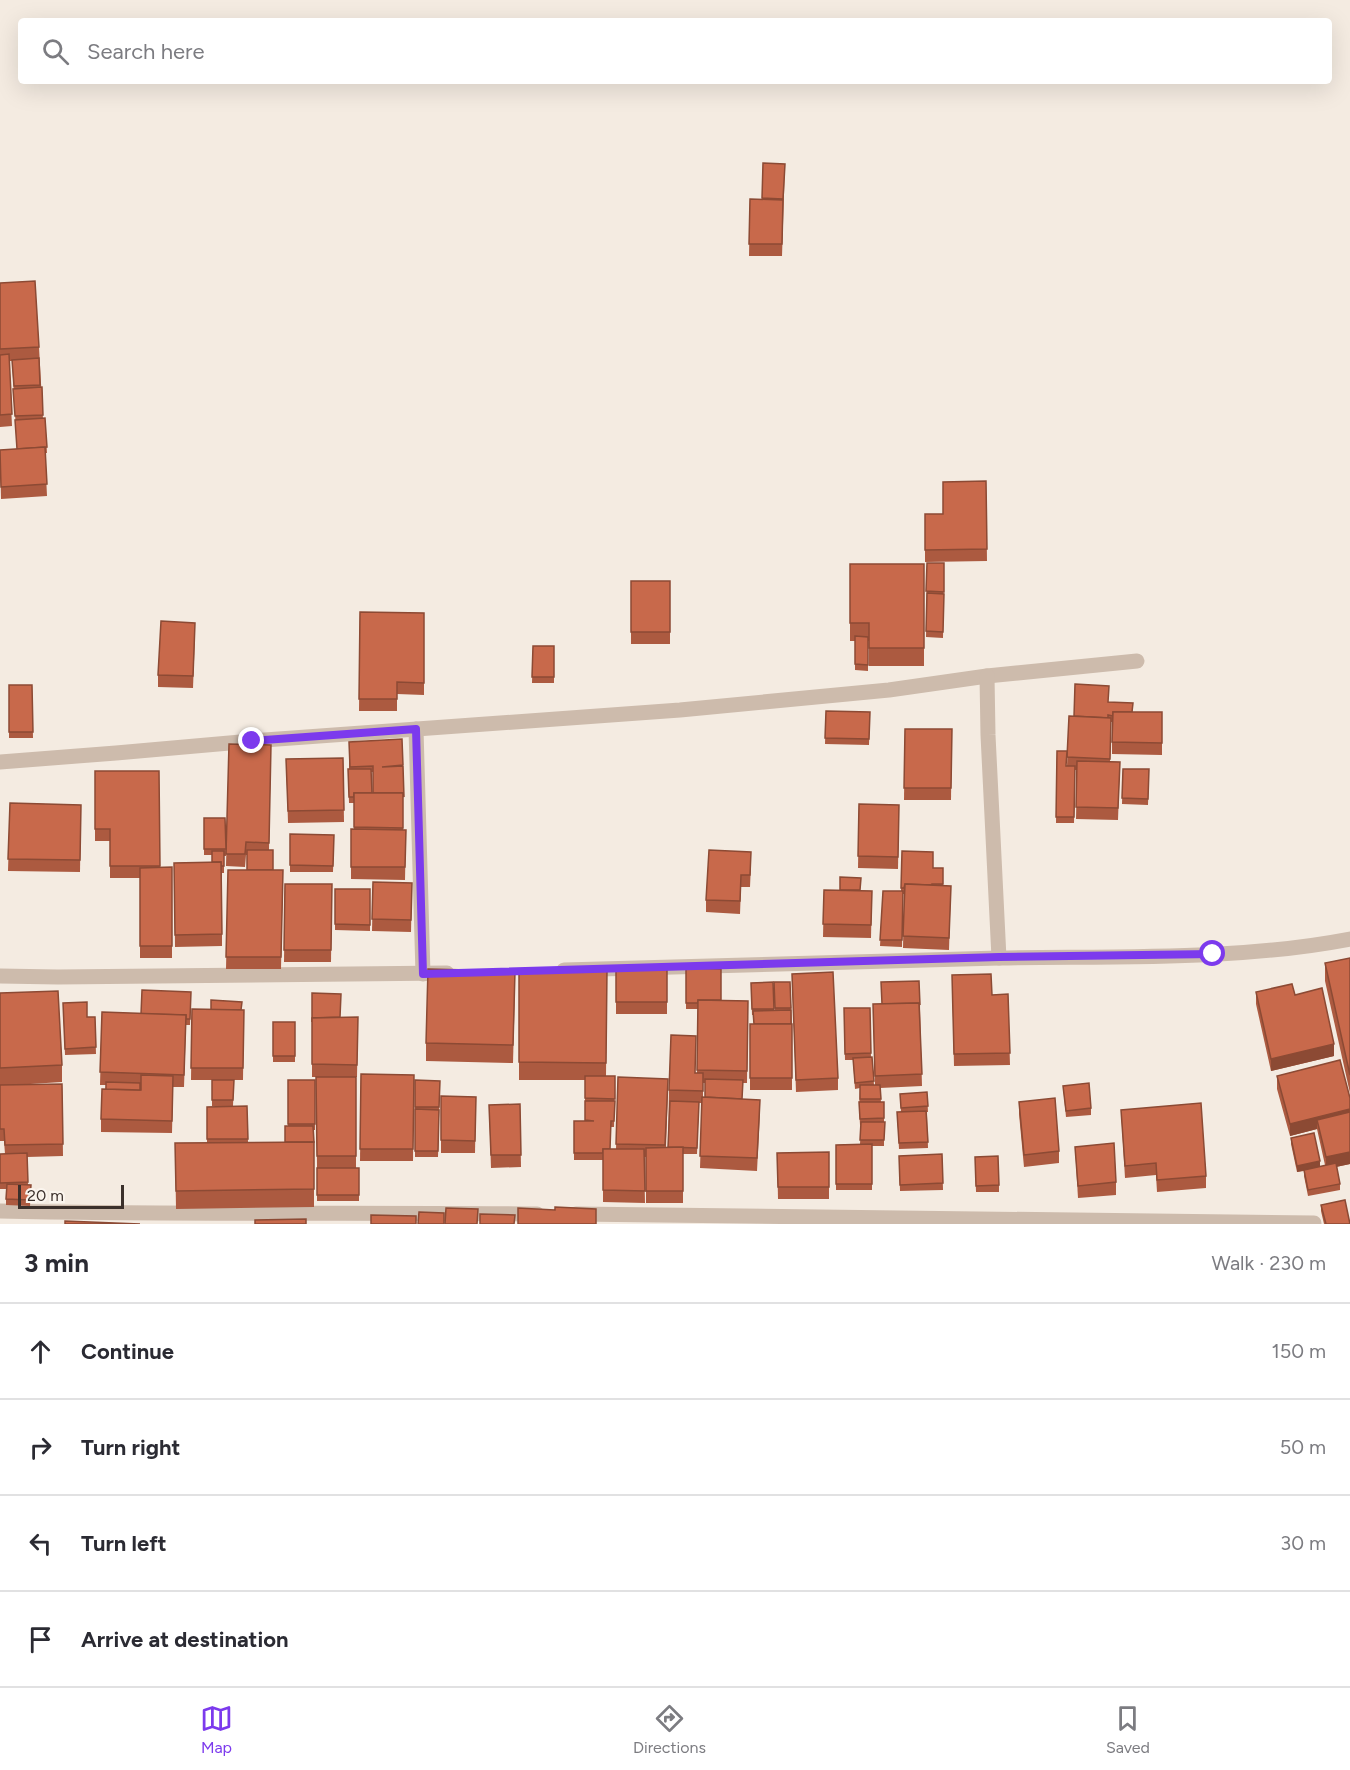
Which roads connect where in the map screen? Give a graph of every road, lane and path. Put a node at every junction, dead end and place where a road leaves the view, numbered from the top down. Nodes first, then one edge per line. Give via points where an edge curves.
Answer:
1 (1137, 661) dead end
2 (987, 676) junction
3 (416, 729) junction
4 (0, 762) edge
5 (1350, 939) edge
6 (999, 957) junction
7 (552, 970) edge
8 (458, 973) edge
9 (423, 974) junction
10 (0, 976) edge
11 (0, 1211) edge
12 (1314, 1223) edge

1 - 2 street
2 - 3 street via 889,690 680,710
2 - 6 street
3 - 4 street
3 - 9 street
5 - 6 street via 1213,954
6 - 7 street
8 - 9 street
9 - 10 street
11 - 12 street

